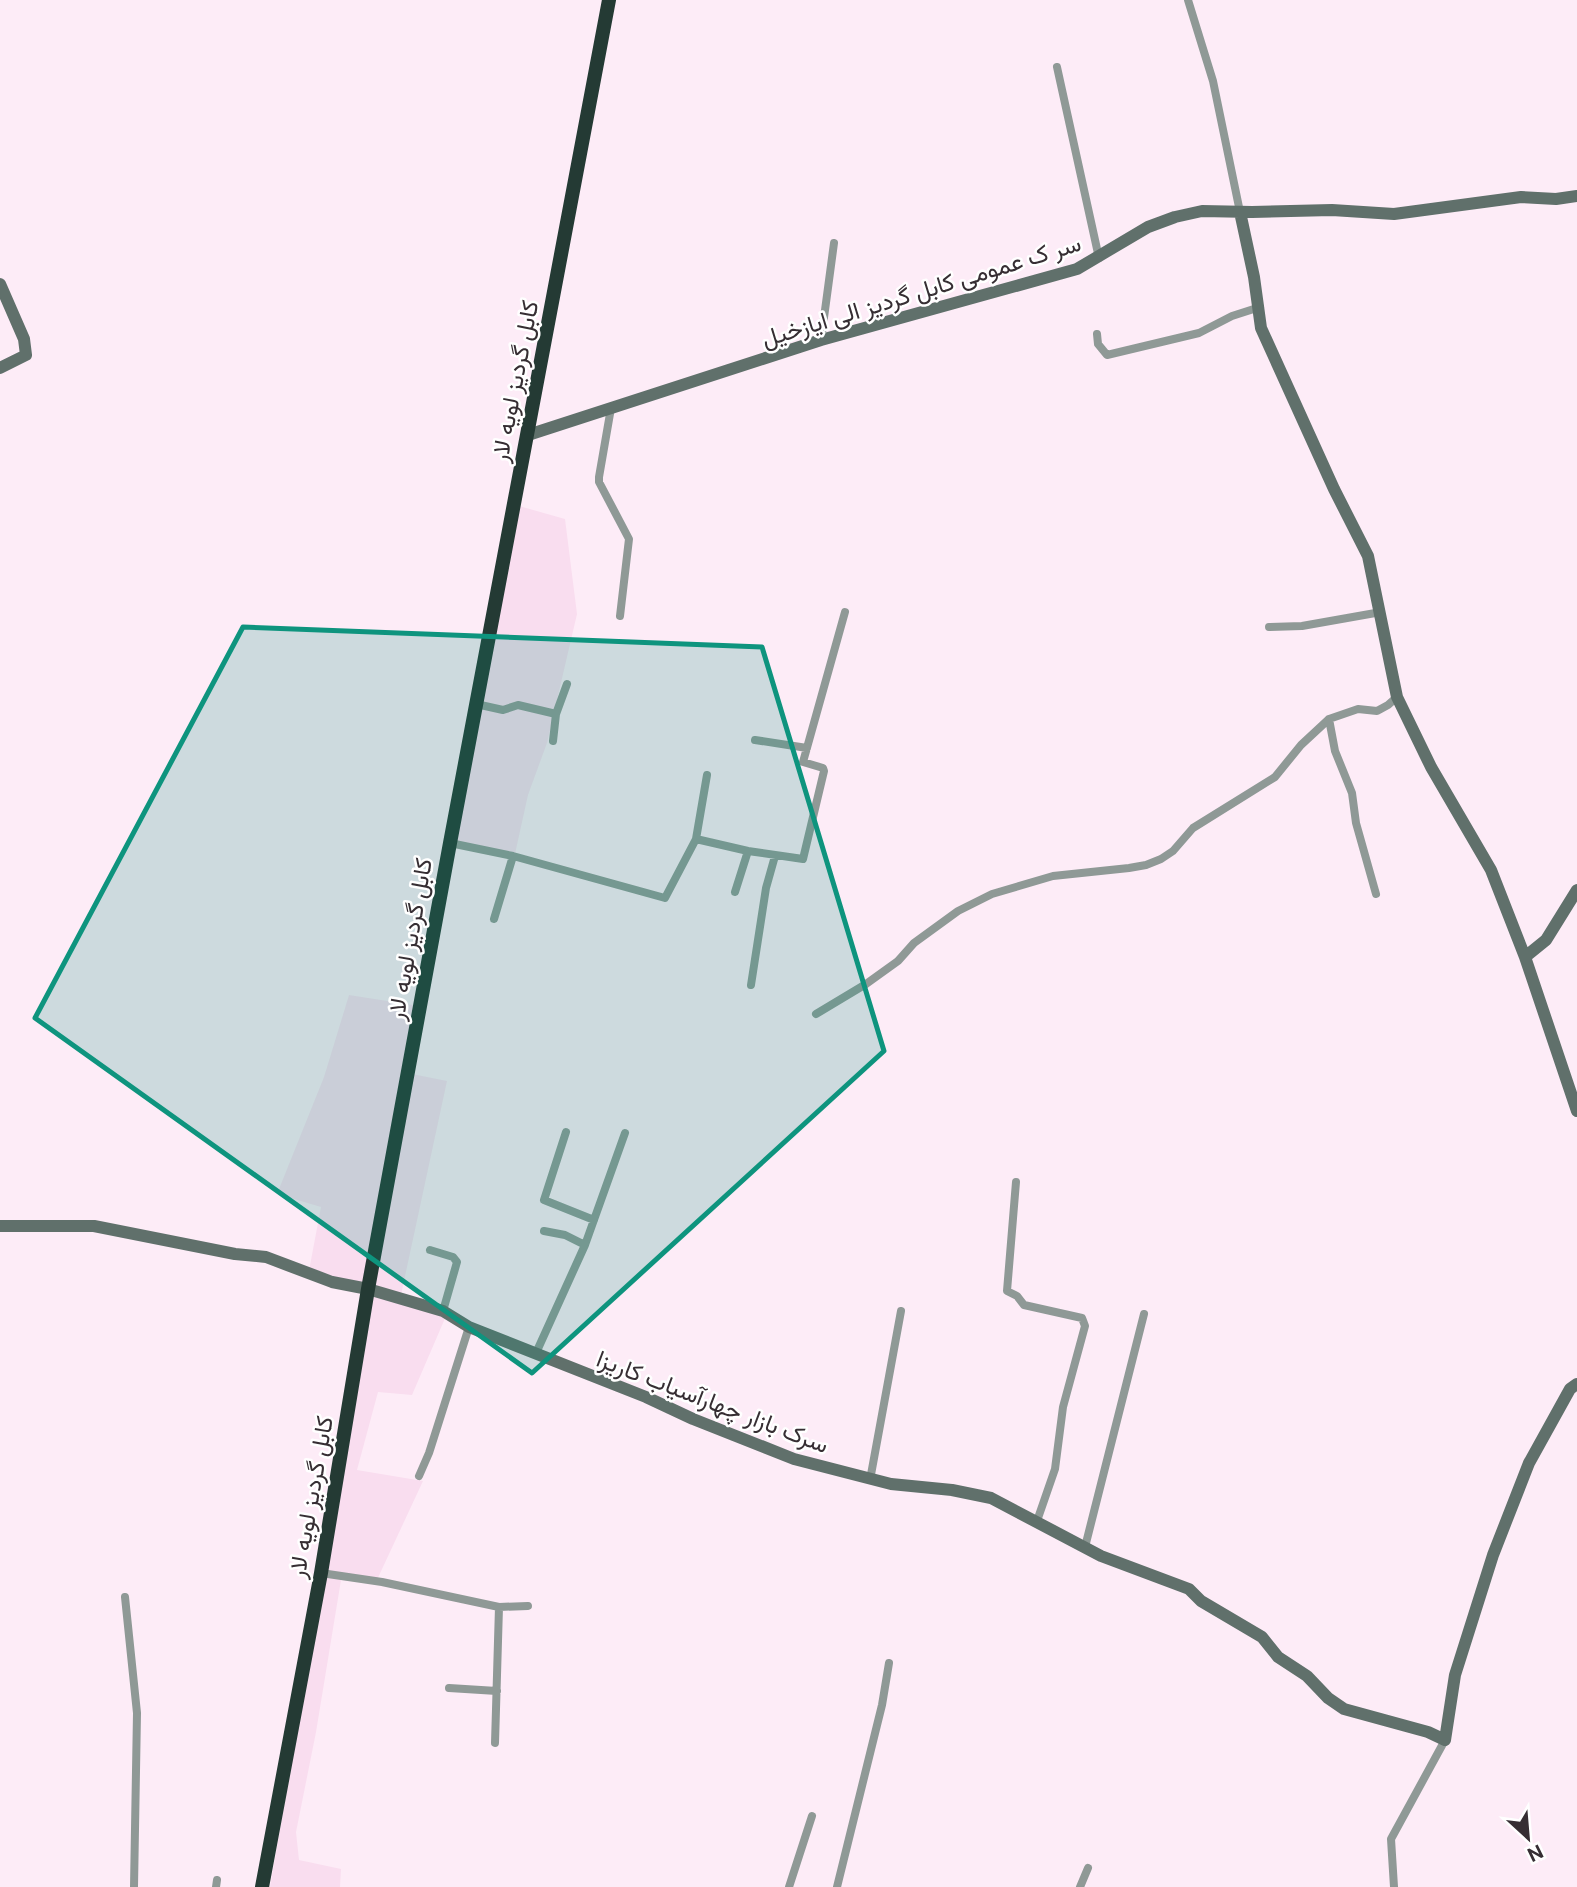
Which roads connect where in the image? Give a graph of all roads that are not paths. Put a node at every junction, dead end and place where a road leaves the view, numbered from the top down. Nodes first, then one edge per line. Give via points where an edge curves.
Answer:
1 (609, 0) edge
2 (1188, 0) edge
3 (1057, 67) dead end
4 (1577, 196) edge
5 (1240, 212) junction
6 (834, 243) dead end
7 (1099, 258) junction
8 (0, 284) edge
9 (1260, 307) junction
10 (1097, 334) dead end
11 (821, 340) junction
12 (0, 368) edge
13 (611, 408) junction
14 (527, 435) junction
15 (845, 612) dead end
16 (1381, 612) junction
17 (620, 616) dead end
18 (1269, 627) dead end
19 (566, 684) dead end
20 (1397, 697) junction
21 (477, 704) junction
22 (556, 714) junction
23 (1329, 719) junction
24 (755, 740) dead end
25 (552, 741) dead end
26 (807, 748) junction
27 (707, 775) dead end
28 (696, 839) junction
29 (450, 843) junction
30 (748, 851) junction
31 (513, 856) junction
32 (775, 856) junction
33 (1577, 890) edge
34 (735, 892) dead end
35 (1376, 894) dead end
36 (494, 919) dead end
37 (1525, 957) junction
38 (751, 985) dead end
39 (816, 1014) dead end
40 (1577, 1111) edge
41 (566, 1132) dead end
42 (625, 1133) dead end
43 (1016, 1182) dead end
44 (594, 1220) junction
45 (0, 1226) edge
46 (544, 1231) dead end
47 (585, 1245) junction
48 (430, 1250) dead end
49 (368, 1289) junction
50 (443, 1311) junction
51 (901, 1311) dead end
52 (1144, 1314) dead end
53 (469, 1327) junction
54 (536, 1353) junction
55 (1577, 1384) edge
56 (419, 1476) dead end
57 (870, 1480) junction
58 (1037, 1521) junction
59 (1085, 1547) junction
60 (321, 1573) junction
61 (125, 1597) dead end
62 (528, 1606) dead end
63 (499, 1607) junction
64 (889, 1663) dead end
65 (449, 1688) dead end
66 (497, 1691) junction
67 (1445, 1740) junction
68 (495, 1743) dead end
69 (812, 1816) dead end
70 (1088, 1868) dead end
71 (134, 1887) edge
72 (262, 1887) edge
73 (789, 1887) edge
74 (837, 1887) edge
75 (1080, 1887) edge
76 (1394, 1887) edge

1 - 14 highway, کابل گردیز لویه لار
2 - 5 street via 1213,81
3 - 7 street
4 - 5 street, سر ک عمومی کابل گردیز الی ایازخیل via 1521,197 1394,214
5 - 7 street, سر ک عمومی کابل گردیز الی ایازخیل via 1202,211 1175,217 1148,227
5 - 9 street
6 - 11 street
7 - 11 street, سر ک عمومی کابل گردیز الی ایازخیل via 1077,269
8 - 12 street via 24,339 26,355
9 - 10 street via 1199,332 1107,355
9 - 16 street via 1266,343 1368,556
11 - 13 street, سر ک عمومی کابل گردیز الی ایازخیل
13 - 14 street, سر ک عمومی کابل گردیز الی ایازخیل
13 - 17 street via 599,477 629,539
14 - 21 highway, کابل گردیز لویه لار
15 - 26 street
16 - 18 street
16 - 20 street
19 - 22 street
20 - 23 street via 1377,710 1358,709
20 - 37 street via 1431,767 1491,870
21 - 22 street via 503,710 517,705
21 - 29 highway, کابل گردیز لویه لار
22 - 25 street
23 - 35 street
23 - 39 street via 1275,777 1193,828 1161,859 1129,868 1053,876 992,894 958,911 866,985
24 - 26 street
26 - 32 street via 803,763 824,771 803,859
27 - 28 street
28 - 30 street
28 - 31 street via 665,898
29 - 31 street
29 - 49 highway, کابل گردیز لویه لار
30 - 32 street
30 - 34 street
31 - 36 street
32 - 38 street
33 - 37 street via 1546,940
37 - 40 street
41 - 44 street via 544,1200
42 - 44 street
43 - 58 street via 1007,1292 1024,1305 1082,1318 1085,1326 1063,1407 1055,1469
44 - 47 street
45 - 49 street, سرک بازار چهارآسیاب کاریزا via 94,1226 266,1256 332,1282
46 - 47 street
47 - 54 street
48 - 50 street via 457,1262
49 - 50 street, سرک بازار چهارآسیاب کاریزا
49 - 60 highway, کابل گردیز لویه لار
50 - 53 street, سرک بازار چهارآسیاب کاریزا
51 - 57 street
52 - 59 street
53 - 54 street, سرک بازار چهارآسیاب کاریزا
53 - 56 street
54 - 57 street, سرک بازار چهارآسیاب کاریزا via 794,1459
55 - 67 street via 1529,1463 1493,1555 1455,1675
57 - 58 street, سرک بازار چهارآسیاب کاریزا via 991,1498
58 - 59 street, سرک بازار چهارآسیاب کاریزا
59 - 67 street, سرک بازار چهارآسیاب کاریزا via 1189,1589 1262,1637 1278,1657 1343,1709
60 - 63 street
60 - 72 highway, کابل گردیز لویه لار
61 - 71 street via 137,1713
62 - 63 street
63 - 66 street
64 - 74 street
65 - 66 street
66 - 68 street
67 - 76 street via 1391,1839
69 - 73 street
70 - 75 street

